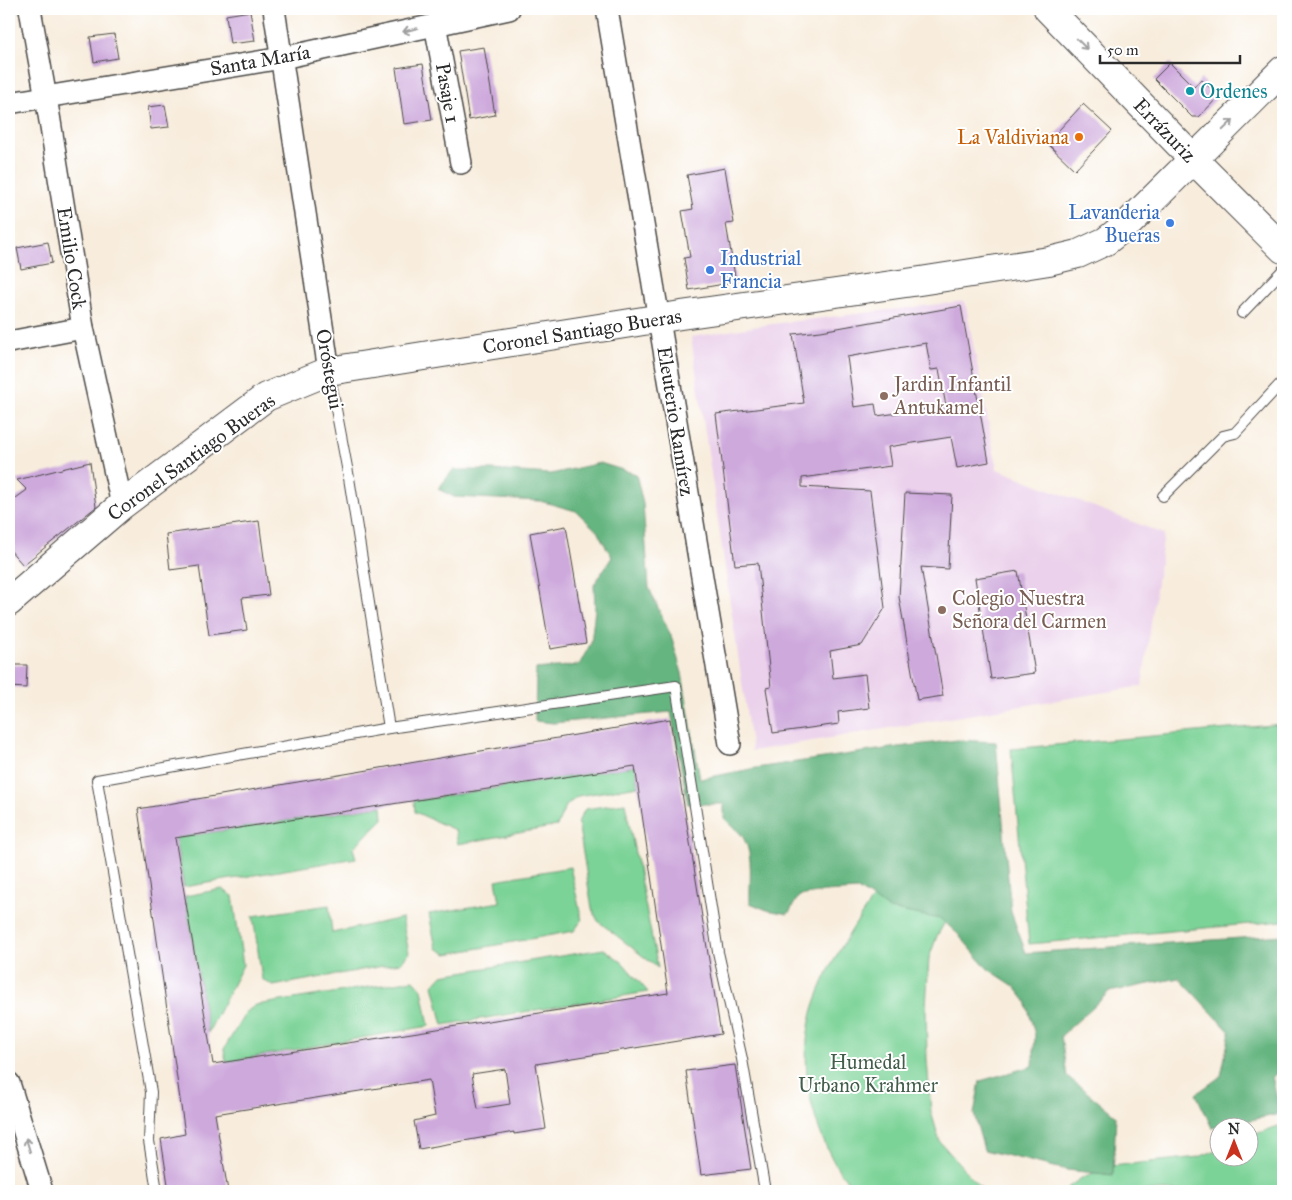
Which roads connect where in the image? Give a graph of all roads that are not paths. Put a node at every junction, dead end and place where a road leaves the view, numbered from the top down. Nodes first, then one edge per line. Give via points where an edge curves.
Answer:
1 (30, 9) edge
2 (274, 9) edge
3 (509, 9) edge
4 (607, 9) edge
5 (1048, 9) edge
6 (436, 24) junction
7 (282, 58) junction
8 (1283, 70) edge
9 (46, 97) junction
10 (9, 103) edge
11 (1193, 159) junction
12 (461, 163) dead end
13 (1283, 249) edge
14 (1283, 270) edge
15 (1242, 313) dead end
16 (659, 319) junction
17 (83, 328) junction
18 (9, 342) edge
19 (329, 371) junction
20 (1283, 381) edge
21 (1163, 496) dead end
22 (122, 505) junction
23 (9, 602) edge
24 (389, 728) junction
25 (730, 744) dead end
26 (9, 1083) edge
27 (14, 1119) edge
28 (42, 1191) edge
29 (157, 1191) edge
30 (766, 1191) edge

1 - 9 street, Emilio Cock
2 - 7 street, Oróstegui
3 - 6 street, Santa María
4 - 16 street, Eleuterio Ramírez
5 -> 11 main road, Errázuriz
6 -> 7 street, Santa María
6 - 12 street, Pasaje 1
7 - 9 street, Santa María
7 - 19 street, Oróstegui
11 -> 8 main road, Coronel Santiago Bueras
9 - 10 street, Santa María
9 - 17 street, Emilio Cock
11 - 13 main road, Errázuriz
11 - 16 main road, Coronel Santiago Bueras via 1130,222 1106,241 1078,254
14 - 15 lane
16 - 19 main road, Coronel Santiago Bueras
16 - 25 street, Eleuterio Ramírez
17 - 18 street
17 - 22 street, Emilio Cock
19 - 22 main road, Coronel Santiago Bueras via 266,397
19 - 24 lane, Oróstegui
20 - 21 lane via 1235,433 1223,436
22 - 23 main road, Coronel Santiago Bueras
24 - 29 lane via 97,780 151,1092 149,1141
24 - 30 lane via 676,686 718,952
26 - 27 street
28 -> 27 street

